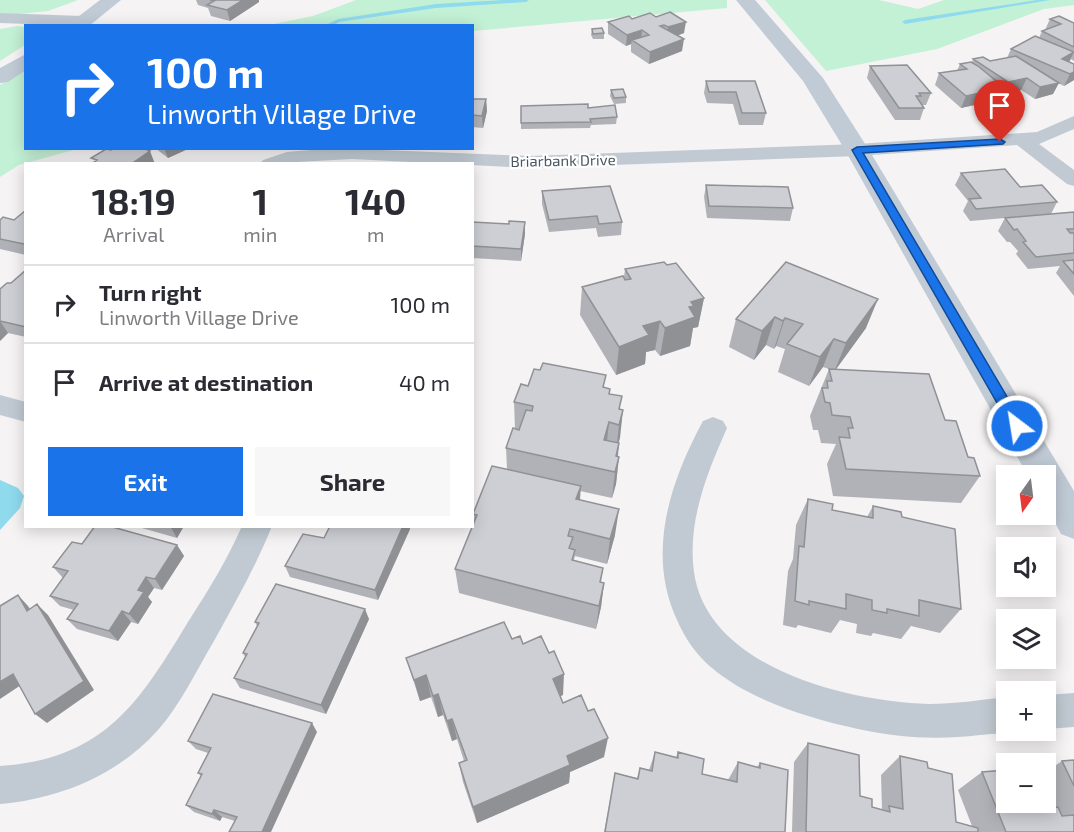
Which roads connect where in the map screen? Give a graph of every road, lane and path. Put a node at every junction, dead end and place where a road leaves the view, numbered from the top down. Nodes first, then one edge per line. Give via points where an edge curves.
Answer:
1 (112, 0) edge
2 (745, 0) edge
3 (0, 18) edge
4 (79, 23) edge
5 (24, 61) edge
6 (0, 76) edge
7 (1074, 122) edge
8 (1023, 140) junction
9 (857, 150) junction
10 (275, 162) edge
11 (1074, 180) edge
12 (0, 405) edge
13 (24, 411) edge
14 (713, 428) dead end
15 (1070, 510) edge
16 (256, 528) edge
17 (1074, 710) edge
18 (1056, 711) edge
19 (996, 716) edge
20 (0, 785) edge

1 - 4 main road
2 - 9 main road via 812,78
3 - 4 street
5 - 6 main road
7 - 8 street, Briarbank Drive via 1041,138
8 - 9 street, Briarbank Drive
8 - 11 street
9 - 10 street, Briarbank Drive via 530,162 352,153
9 - 15 main road
12 - 13 street
14 - 19 street via 687,488 676,559 681,594 696,626 724,656 769,684 881,716 923,722
16 - 20 street via 220,600 145,717 110,747 67,773 23,784
17 - 18 street

